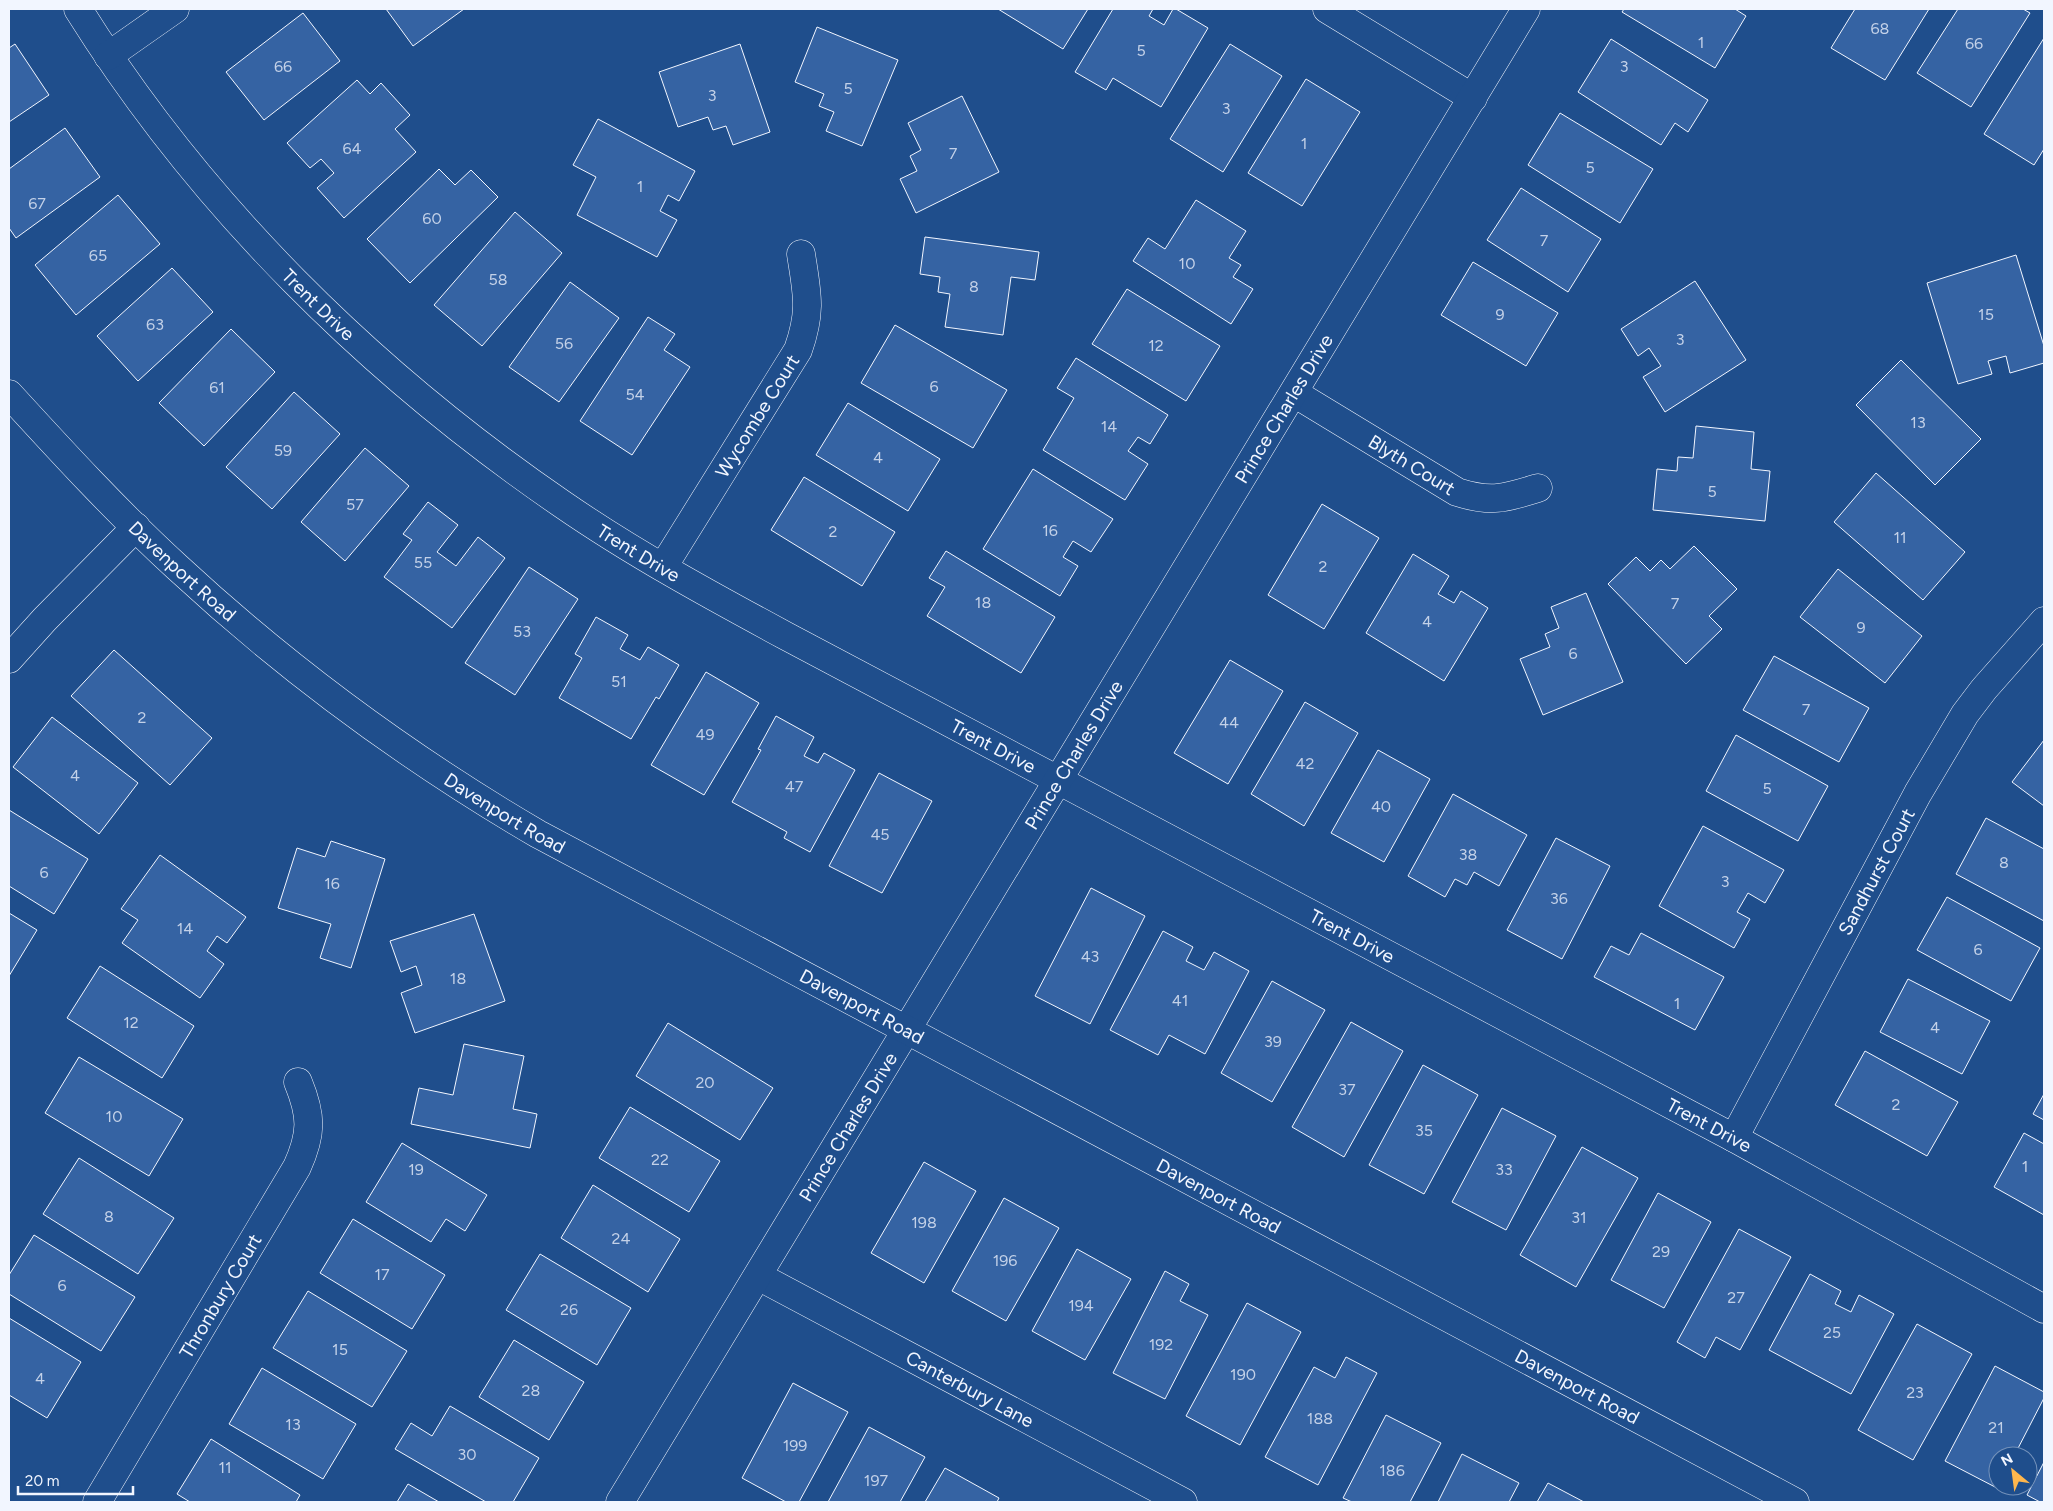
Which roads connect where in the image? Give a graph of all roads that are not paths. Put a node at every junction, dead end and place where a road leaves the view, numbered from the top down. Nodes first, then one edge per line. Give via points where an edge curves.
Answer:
1 (78, 9) edge
2 (175, 9) edge
3 (1327, 9) edge
4 (1526, 9) edge
5 (108, 56) junction
6 (1472, 98) junction
7 (801, 254) dead end
8 (1294, 393) junction
9 (9, 394) edge
10 (1538, 488) dead end
11 (136, 527) junction
12 (663, 567) junction
13 (2044, 621) edge
14 (9, 659) edge
15 (1058, 779) junction
16 (906, 1032) junction
17 (298, 1082) dead end
18 (1734, 1138) junction
19 (758, 1276) junction
20 (2044, 1309) edge
21 (97, 1502) edge
22 (620, 1502) edge
23 (1183, 1502) edge
24 (1795, 1502) edge

1 - 5 street, Trent Drive
2 - 5 street
3 - 6 street
4 - 6 street, Prince Charles Drive
5 - 12 street, Trent Drive via 170,140 212,190 279,264 375,359 494,456 564,505
6 - 8 street, Prince Charles Drive
7 - 12 street, Wycombe Court via 809,302 806,327 798,350
8 - 10 street, Blyth Court via 1457,492 1479,499 1503,499
8 - 15 street, Prince Charles Drive
9 - 11 street, Davenport Road
11 - 14 street
11 - 16 street, Davenport Road via 183,573 282,659 444,776 538,834
12 - 15 street, Trent Drive via 786,636
13 - 18 street, Sandhurst Court via 1984,689 1949,739
15 - 16 street, Prince Charles Drive
15 - 18 street, Trent Drive
16 - 19 street, Prince Charles Drive
16 - 24 street, Davenport Road
17 - 21 street, Thronbury Court via 309,1118 307,1144 297,1167
18 - 20 street, Trent Drive
19 - 22 street, Prince Charles Drive
19 - 23 street, Canterbury Lane

